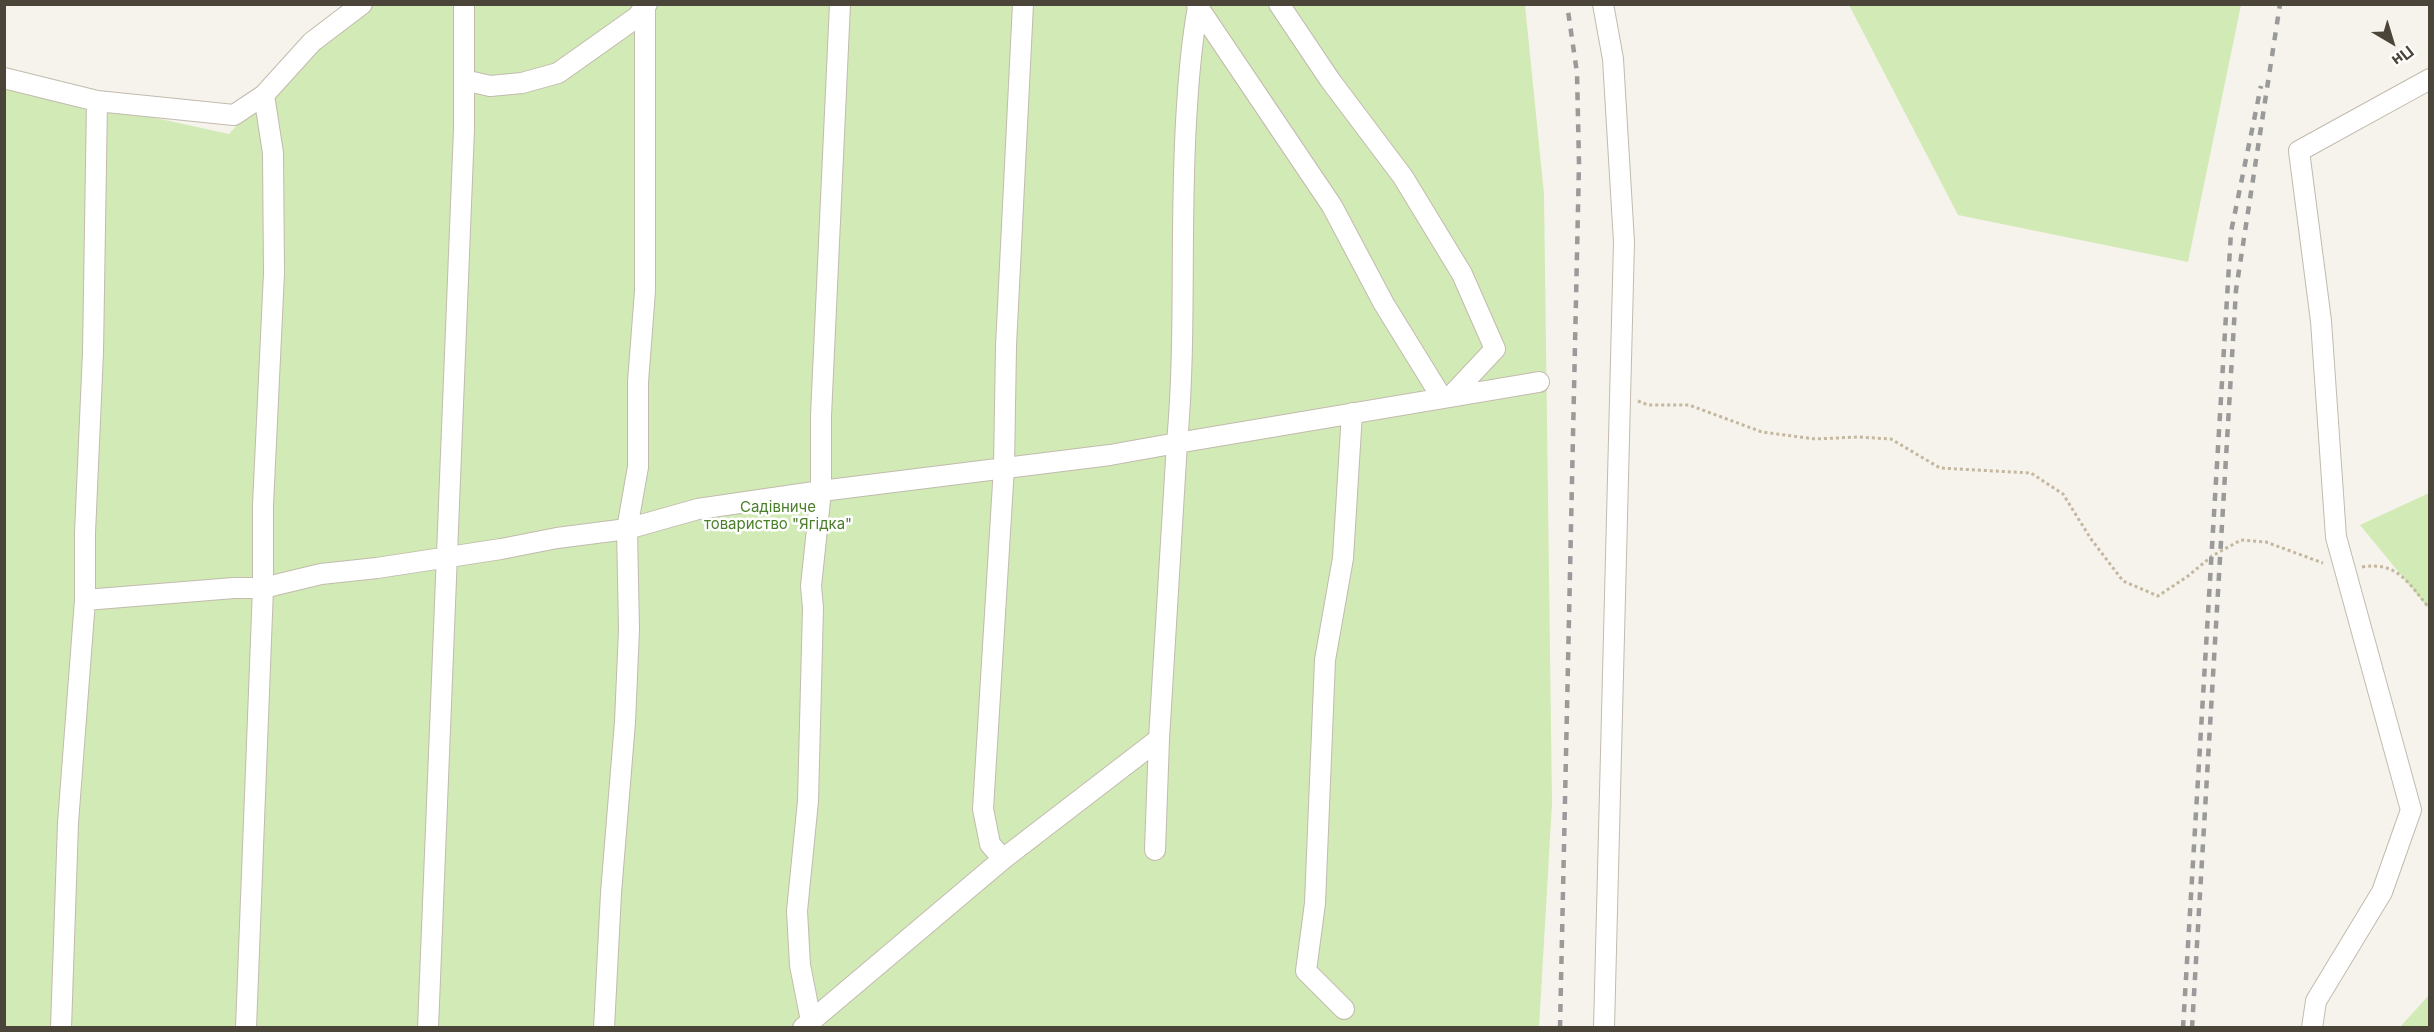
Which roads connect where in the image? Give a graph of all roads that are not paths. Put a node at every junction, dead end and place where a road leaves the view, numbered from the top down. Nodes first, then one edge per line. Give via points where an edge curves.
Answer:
1 (362, 4) edge
2 (464, 4) edge
3 (646, 4) edge
4 (840, 4) edge
5 (1023, 4) edge
6 (1279, 4) edge
7 (1603, 4) edge
8 (1198, 6) edge
9 (4, 78) edge
10 (2430, 79) edge
11 (464, 80) junction
12 (264, 95) junction
13 (97, 101) junction
14 (1539, 382) dead end
15 (1446, 397) junction
16 (1352, 413) junction
17 (1177, 443) junction
18 (1004, 467) junction
19 (820, 491) junction
20 (627, 529) junction
21 (447, 556) junction
22 (263, 588) junction
23 (85, 600) junction
24 (1159, 739) junction
25 (1155, 850) dead end
26 (1003, 859) junction
27 (1344, 1009) dead end
28 (807, 1024) edge
29 (61, 1028) edge
30 (246, 1028) edge
31 (428, 1028) edge
32 (604, 1028) edge
33 (1604, 1028) edge
34 (2312, 1028) edge

1 - 12 street via 312,42
2 - 11 street
3 - 11 street via 637,16 558,73 522,83 490,86
3 - 20 street via 645,291 638,382 638,467
4 - 19 street
5 - 18 street
6 - 15 street via 1403,177 1462,274 1495,349
7 - 33 street via 1613,58 1624,242
8 - 15 street via 1332,206 1384,304
8 - 17 street via 1184,154 1183,377
9 - 13 street
10 - 34 street via 2299,151 2321,321 2336,537 2411,810 2382,892 2316,1001
11 - 21 street
12 - 13 street via 234,116
12 - 22 street via 273,153 274,273
13 - 23 street
14 - 15 street
15 - 16 street
16 - 17 street
16 - 27 street via 1343,558 1325,660 1315,903 1306,971
17 - 18 street
17 - 24 street
18 - 19 street
18 - 26 street via 982,809 990,843
19 - 20 street via 698,509
19 - 28 street via 811,586 808,801 797,911
20 - 21 street
20 - 32 street via 629,630 625,723
21 - 22 street via 321,574
21 - 31 street
22 - 23 street
22 - 30 street
23 - 29 street via 68,823
24 - 25 street
24 - 26 street
26 - 28 street

